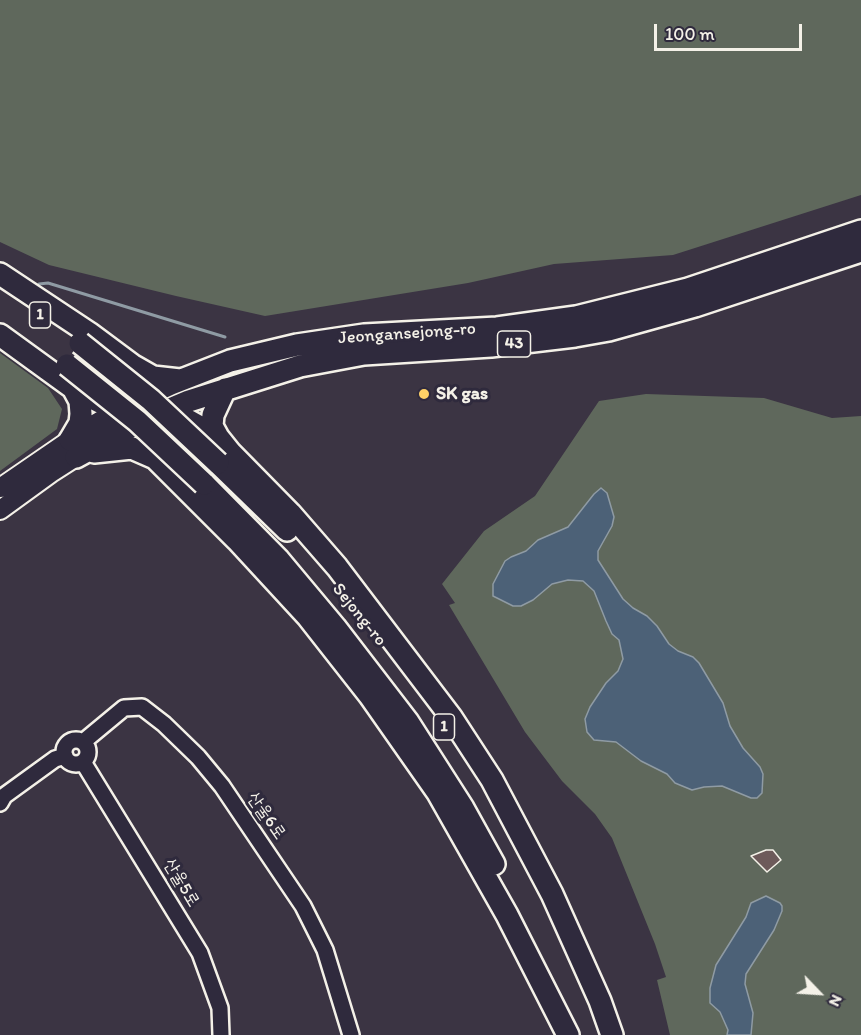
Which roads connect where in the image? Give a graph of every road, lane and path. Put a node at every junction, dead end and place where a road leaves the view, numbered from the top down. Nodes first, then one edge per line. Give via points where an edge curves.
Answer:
1 (861, 231) edge
2 (861, 251) edge
3 (0, 274) edge
4 (0, 286) edge
5 (0, 319) edge
6 (0, 335) edge
7 (132, 365) junction
8 (180, 380) junction
9 (73, 388) junction
10 (225, 389) junction
11 (144, 410) junction
12 (218, 437) junction
13 (73, 449) junction
14 (155, 458) junction
15 (0, 488) edge
16 (0, 510) edge
17 (83, 742) junction
18 (65, 756) junction
19 (83, 762) junction
20 (0, 802) edge
21 (220, 1035) edge
22 (351, 1035) edge
23 (568, 1035) edge
24 (576, 1035) edge
25 (605, 1035) edge
26 (612, 1035) edge

1 - 8 highway, Jeongansejong-ro / 43 via 688,289 596,313 497,328 364,335 297,345 230,361
2 - 10 highway, Jeongansejong-ro / 43 via 609,330 542,342 364,354 300,366
3 - 7 highway
4 - 25 highway, Sejong-ro / 1, bridge via 151,400 301,544 357,611 432,709 486,793 536,881
5 - 24 highway, Sejong-ro / 1, bridge via 67,365 137,421 279,560 335,627 408,722 463,808 508,889
6 - 9 highway
7 - 8 highway via 153,377
7 - 11 highway via 143,386
8 - 11 highway, Jeongansejong-ro / 43
9 - 11 highway via 109,407
9 - 13 highway via 81,414
10 - 11 highway, Jeongansejong-ro / 43
10 - 12 highway via 213,415 212,426
11 - 12 highway via 182,417
11 - 13 highway, Jeongansejong-ro / 43
11 - 14 highway via 144,436
12 - 26 highway via 337,567 451,717 492,780 552,894
13 - 14 highway via 132,448
13 - 15 main road
13 - 16 main road via 51,473
14 - 23 highway via 308,617 370,696 438,792
17 - 18 street via 69,742
17 - 19 street via 88,752
17 - 22 street, 산울6로 via 124,708 142,707 198,757 303,906 325,950
18 - 19 street via 72,763
18 - 20 street via 55,759
19 - 21 street, 산울5로 via 200,953 220,1008

